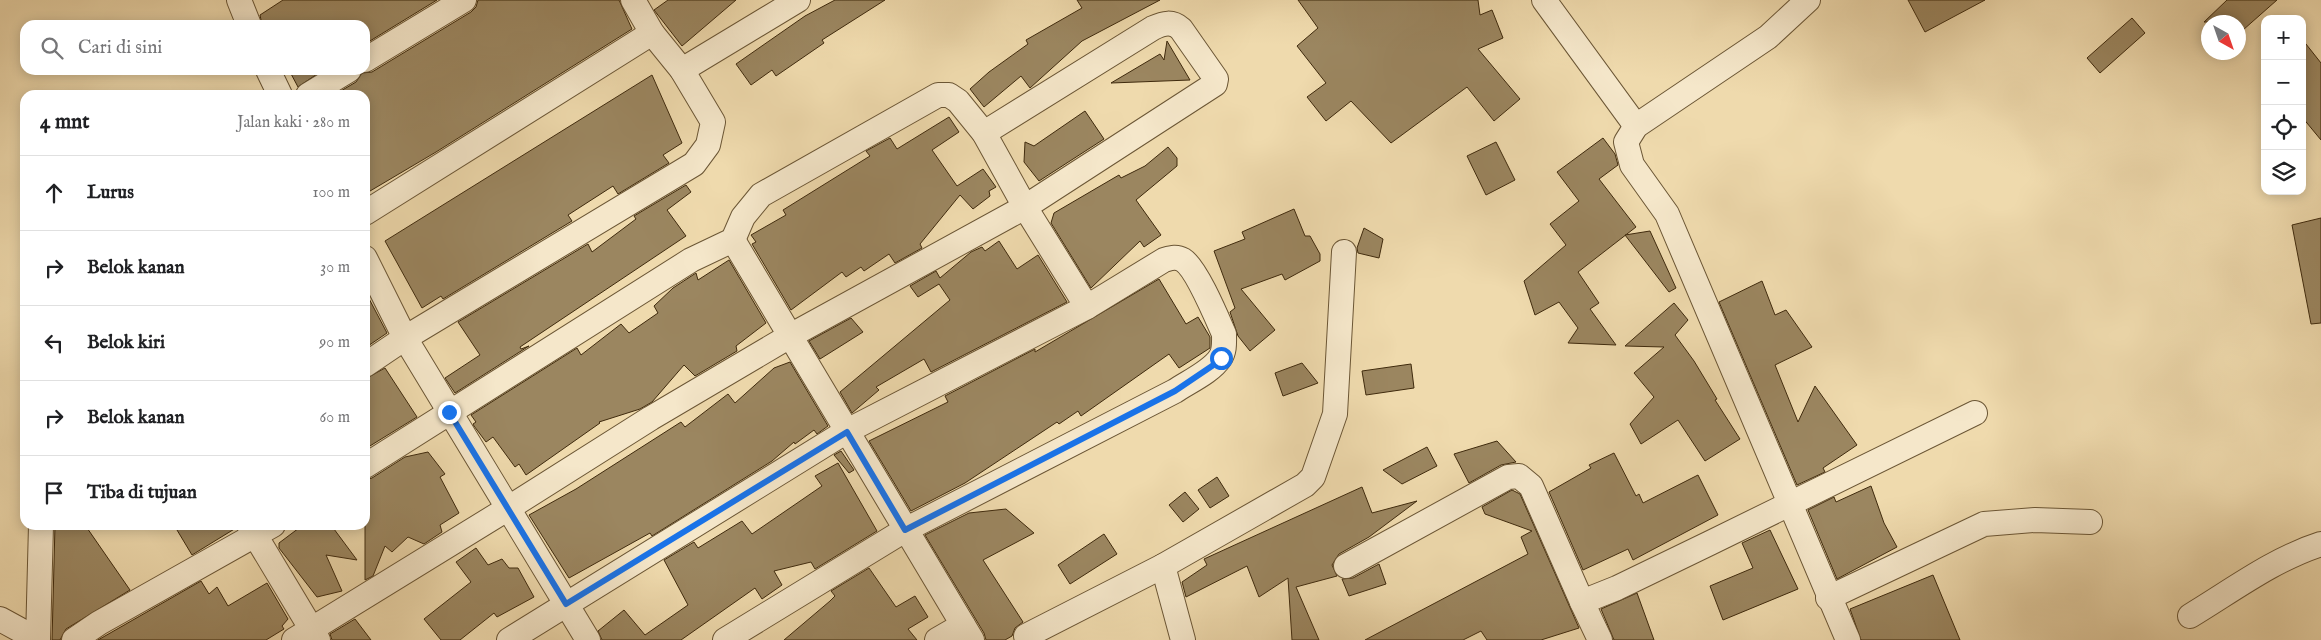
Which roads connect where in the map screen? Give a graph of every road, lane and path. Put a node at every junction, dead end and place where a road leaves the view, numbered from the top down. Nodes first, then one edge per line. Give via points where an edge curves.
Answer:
1 (464, 0) edge
2 (633, 0) edge
3 (798, 0) edge
4 (1544, 0) edge
5 (1808, 0) edge
6 (652, 33) junction
7 (370, 57) edge
8 (682, 70) junction
9 (341, 75) edge
10 (316, 90) edge
11 (1636, 126) junction
12 (984, 133) junction
13 (1026, 207) junction
14 (370, 210) edge
15 (733, 240) junction
16 (1344, 252) dead end
17 (370, 268) edge
18 (1087, 307) junction
19 (790, 336) junction
20 (406, 338) junction
21 (370, 362) edge
22 (449, 412) junction
23 (1976, 413) dead end
24 (847, 432) junction
25 (370, 463) edge
26 (1790, 504) junction
27 (508, 509) junction
28 (2090, 522) dead end
29 (41, 530) edge
30 (257, 530) edge
31 (259, 530) edge
32 (905, 530) junction
33 (2321, 544) edge
34 (1163, 566) junction
35 (1346, 566) dead end
36 (1828, 598) junction
37 (1582, 602) junction
38 (566, 604) junction
39 (2190, 616) dead end
40 (0, 619) edge
41 (967, 632) edge
42 (1026, 636) dead end
43 (307, 637) edge
44 (1592, 637) edge
45 (30, 640) edge
46 (38, 640) edge
47 (74, 640) edge
48 (509, 640) edge
49 (588, 640) edge
50 (725, 640) edge
51 (937, 640) edge
52 (1183, 640) edge
53 (1848, 640) edge

1 - 7 street
2 - 6 street
3 - 8 street
4 - 11 street
5 - 11 street via 1768,37
6 - 8 street
6 - 14 street
8 - 20 street via 712,122 708,145 694,164
9 - 10 street
11 - 26 street via 1626,142 1632,165 1666,214
12 - 13 street
12 - 13 street via 1163,23 1176,24 1181,29 1216,79 1215,84
12 - 15 street via 958,101 949,95 938,95 761,195 743,217
13 - 18 street
13 - 19 street
15 - 19 street
15 - 22 street via 691,260
16 - 34 street via 1334,414 1313,477 1305,485
17 - 20 street
18 - 24 street
18 - 32 street via 1164,260 1175,257 1184,260 1193,270 1224,334 1221,358 1175,391
19 - 24 street
19 - 27 street via 651,418
20 - 21 street
20 - 22 street
22 - 25 street
22 - 27 street
23 - 26 street
24 - 32 street
24 - 38 street
26 - 36 street
26 - 37 street
27 - 38 street
27 - 43 street
28 - 36 street via 2035,520 1984,524
29 - 46 street
30 - 47 street
31 - 43 street
32 - 41 street
32 - 50 street
33 - 39 street via 2271,566
34 - 42 street
34 - 52 street
35 - 37 street via 1508,477 1519,476 1531,486
36 - 53 street
37 - 44 street
38 - 48 street
38 - 49 street
40 - 45 street via 22,631
41 - 51 street

